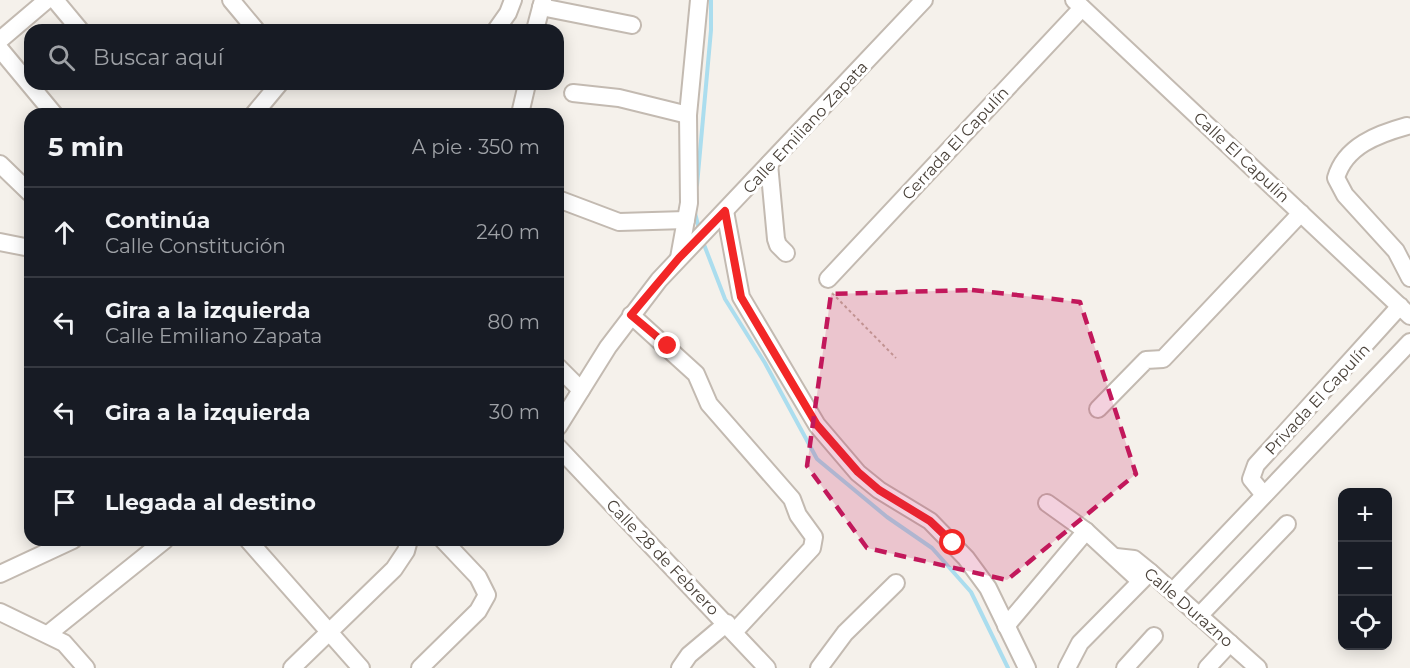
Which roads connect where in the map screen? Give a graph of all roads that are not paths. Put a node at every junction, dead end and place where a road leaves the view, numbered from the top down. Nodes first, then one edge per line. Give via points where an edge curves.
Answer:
1 (47, 0) edge
2 (55, 0) edge
3 (231, 0) edge
4 (513, 0) edge
5 (699, 0) edge
6 (924, 0) edge
7 (542, 4) edge
8 (1078, 4) edge
9 (75, 24) edge
10 (251, 24) edge
11 (500, 24) edge
12 (537, 24) edge
13 (632, 25) dead end
14 (0, 40) edge
15 (0, 50) edge
16 (24, 78) edge
17 (34, 90) edge
18 (274, 90) edge
19 (526, 90) edge
20 (573, 93) dead end
21 (49, 108) edge
22 (259, 108) edge
23 (521, 108) edge
24 (688, 115) junction
25 (1407, 126) dead end
26 (0, 164) edge
27 (769, 164) junction
28 (24, 187) edge
29 (564, 201) edge
30 (1301, 213) junction
31 (721, 216) junction
32 (686, 220) junction
33 (0, 242) edge
34 (24, 247) edge
35 (684, 253) junction
36 (786, 253) dead end
37 (1410, 278) edge
38 (828, 279) road end
39 (1408, 313) edge
40 (631, 315) junction
41 (1410, 342) edge
42 (564, 373) edge
43 (581, 390) junction
44 (1098, 409) dead end
45 (564, 417) edge
46 (564, 453) edge
47 (1264, 495) junction
48 (1047, 503) dead end
49 (1287, 524) dead end
50 (1086, 531) junction
51 (60, 546) edge
52 (158, 546) edge
53 (253, 546) edge
54 (407, 546) edge
55 (449, 546) edge
56 (0, 574) edge
57 (1145, 576) junction
58 (896, 583) dead end
59 (1173, 591) junction
60 (0, 612) edge
61 (1199, 616) junction
62 (1006, 626) junction
63 (731, 627) junction
64 (330, 633) junction
65 (48, 634) junction
66 (1154, 636) dead end
67 (1230, 644) junction
68 (86, 668) edge
69 (292, 668) edge
70 (361, 668) edge
71 (420, 668) edge
72 (680, 668) edge
73 (767, 668) edge
74 (819, 668) edge
75 (1027, 668) edge
76 (1067, 668) edge
77 (1125, 668) edge
78 (1207, 668) edge
79 (1258, 668) edge

1 - 14 street
2 - 9 street
3 - 10 street
4 - 11 street
5 - 24 street
6 - 27 street, Calle Emiliano Zapata
7 - 12 street
7 - 13 street
8 - 30 street, Calle El Capulín
8 - 38 street, Cerrada El Capulín
15 - 16 street
17 - 21 street
18 - 22 street
19 - 23 street
20 - 24 street via 619,98
24 - 32 street
25 - 37 street via 1383,132 1357,148 1338,168 1336,178 1345,195 1396,250
26 - 28 street
27 - 31 street, Calle Emiliano Zapata
27 - 36 street via 776,239
29 - 32 street via 620,222
30 - 39 street, Calle El Capulín
30 - 44 street via 1163,358 1146,360
31 - 35 street, Calle Emiliano Zapata
31 - 62 street via 741,297 817,425 858,472 879,490 930,521 953,543 980,574
32 - 35 street
33 - 34 street
35 - 40 street, Calle Emiliano Zapata
39 - 47 street, Privada El Capulín via 1256,465 1251,479
40 - 43 street, Calle Emiliano Zapata
40 - 63 street via 696,374 705,399 792,499 814,537 812,548
41 - 47 street
42 - 43 street
43 - 45 street, Calle Emiliano Zapata
46 - 63 street, Calle 28 de Febrero
47 - 59 street
48 - 50 street, Calle Durazno
49 - 61 street
50 - 57 street, Calle Durazno via 1116,557 1134,559
50 - 62 street
51 - 56 street
52 - 65 street
53 - 64 street
54 - 64 street via 394,569
55 - 71 street via 477,577 487,595 478,610
57 - 59 street, Calle Durazno
57 - 76 street via 1080,643
58 - 74 street via 845,633
59 - 61 street, Calle Durazno
60 - 65 street
61 - 67 street, Calle Durazno
62 - 75 street
63 - 72 street via 689,655
63 - 73 street, Calle 28 de Febrero
64 - 69 street
64 - 70 street
65 - 68 street via 70,648
66 - 77 street
67 - 78 street
67 - 79 street, Calle Durazno

